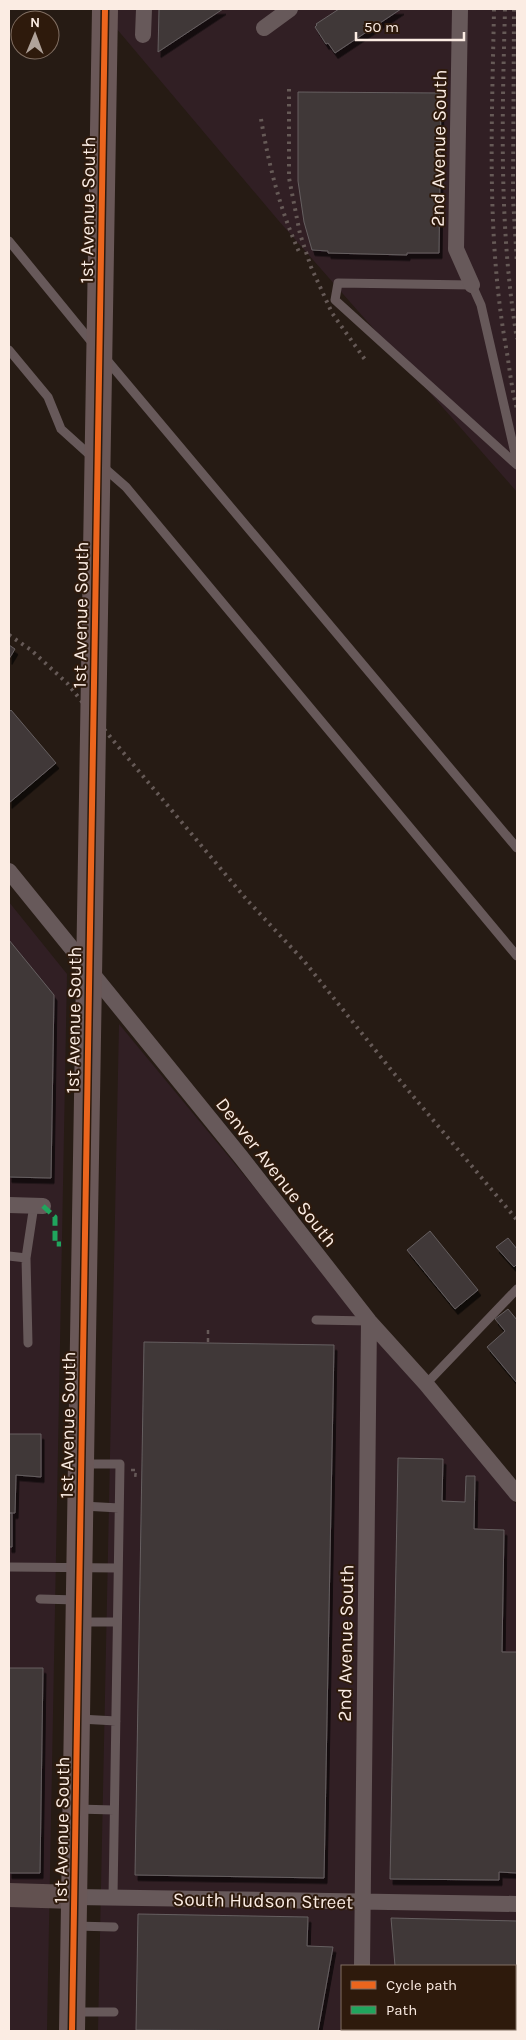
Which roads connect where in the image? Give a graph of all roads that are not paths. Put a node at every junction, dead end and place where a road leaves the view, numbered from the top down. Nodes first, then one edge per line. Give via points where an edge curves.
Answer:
1 (105, 9) edge
2 (144, 9) edge
3 (290, 9) edge
4 (460, 9) edge
5 (264, 28) dead end
6 (143, 35) dead end
7 (9, 241) edge
8 (472, 285) junction
9 (9, 350) edge
10 (517, 463) edge
11 (517, 848) edge
12 (9, 871) edge
13 (517, 956) edge
14 (9, 1205) edge
15 (38, 1205) joint
16 (9, 1256) edge
17 (26, 1258) junction
18 (517, 1289) edge
19 (316, 1320) dead end
20 (369, 1321) junction
21 (28, 1343) dead end
22 (426, 1384) junction
23 (81, 1464) junction
24 (517, 1494) edge
25 (81, 1506) junction
26 (119, 1508) junction
27 (80, 1566) junction
28 (9, 1567) edge
29 (118, 1568) junction
30 (40, 1599) dead end
31 (79, 1611) junction
32 (117, 1622) junction
33 (78, 1719) junction
34 (116, 1722) junction
35 (76, 1809) junction
36 (114, 1810) junction
37 (9, 1895) edge
38 (75, 1897) junction
39 (113, 1897) junction
40 (362, 1902) junction
41 (517, 1904) edge
42 (74, 1926) junction
43 (114, 1926) dead end
44 (362, 1965) edge
45 (114, 2012) dead end
46 (72, 2022) edge

1 - 23 main road, 1st Avenue South, bridge
2 - 6 street
3 - 5 street
4 - 8 street, 2nd Avenue South via 456,249
7 - 11 lane
8 - 10 lane via 481,305
8 - 10 lane via 338,283 335,300
9 - 13 lane via 48,397 61,429 126,487
12 - 20 street, Denver Avenue South
14 - 15 street
15 - 17 lane
16 - 17 lane
17 - 21 lane
18 - 22 lane
19 - 20 lane
20 - 22 street, Denver Avenue South
20 - 40 street, 2nd Avenue South
22 - 24 street, Denver Avenue South
23 - 25 main road, 1st Avenue South
23 - 26 lane via 120,1464
25 - 26 lane
25 - 27 main road, 1st Avenue South
26 - 29 lane
27 - 28 lane
27 - 29 lane
27 - 31 main road, 1st Avenue South
29 - 32 lane
30 - 31 lane
31 - 32 lane
31 - 33 main road, 1st Avenue South
32 - 34 lane
33 - 34 lane
33 - 35 main road, 1st Avenue South
34 - 36 lane
35 - 36 lane
35 - 38 main road, 1st Avenue South
36 - 39 lane
37 - 38 street, South Hudson Street
38 - 39 street, South Hudson Street
38 - 42 main road, 1st Avenue South
39 - 40 street, South Hudson Street
40 - 41 street, South Hudson Street
40 - 44 street, 2nd Avenue South
42 - 43 lane
42 - 46 main road, 1st Avenue South
45 - 46 lane

